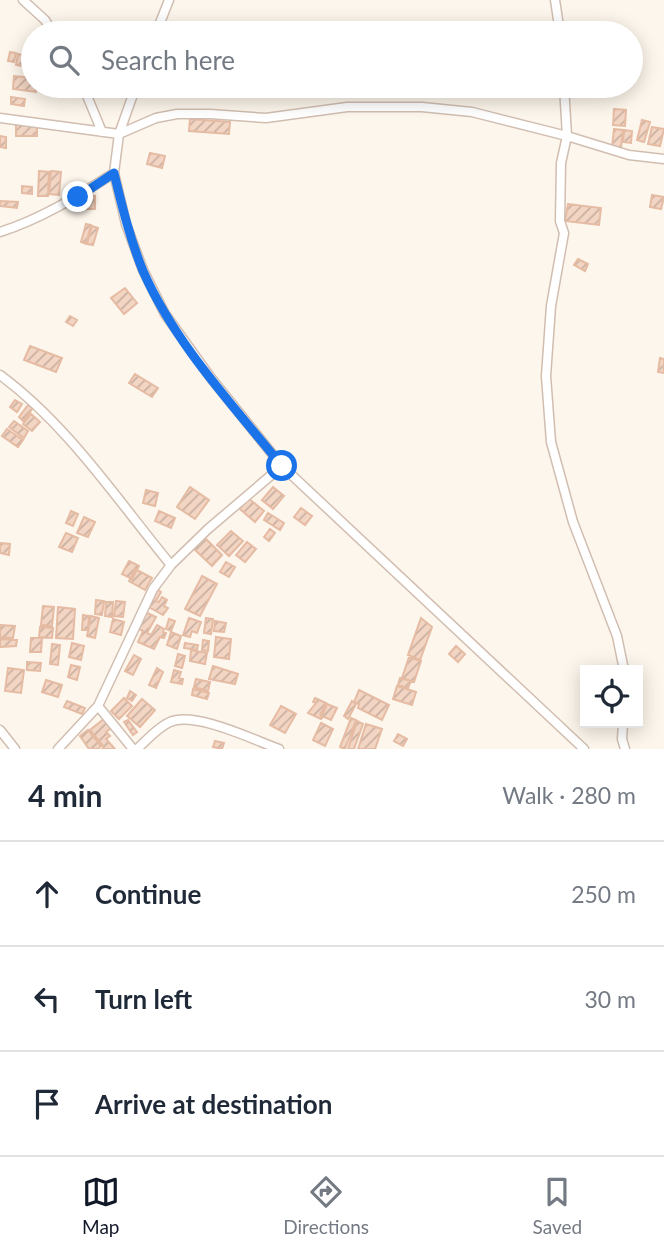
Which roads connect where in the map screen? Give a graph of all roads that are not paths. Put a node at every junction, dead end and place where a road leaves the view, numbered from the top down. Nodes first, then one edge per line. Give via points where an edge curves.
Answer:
1 (23, 0) edge
2 (169, 0) edge
3 (555, 0) edge
4 (45, 21) edge
5 (161, 21) edge
6 (558, 21) edge
7 (88, 98) edge
8 (132, 98) edge
9 (565, 98) edge
10 (0, 118) edge
11 (102, 132) junction
12 (119, 134) junction
13 (567, 136) junction
14 (664, 159) edge
15 (114, 173) junction
16 (0, 232) edge
17 (0, 375) edge
18 (282, 466) junction
19 (171, 565) junction
20 (623, 665) edge
21 (98, 706) junction
22 (623, 728) edge
23 (0, 730) edge
24 (15, 749) edge
25 (58, 749) edge
26 (135, 749) edge
27 (279, 749) edge
28 (584, 749) edge
29 (625, 749) edge

1 - 4 street
2 - 5 street
3 - 6 street
7 - 11 street
8 - 12 street
9 - 13 street
10 - 11 street
11 - 12 street
12 - 13 street via 177,114 266,118 375,106 472,112
12 - 15 street
13 - 14 street via 629,155
13 - 20 street via 561,163 564,233 551,306 547,369 551,442 577,534 617,636
15 - 16 street via 78,197
15 - 18 street via 126,224 165,314
17 - 19 street via 56,426
18 - 19 street
18 - 28 street
19 - 21 street via 153,589
21 - 25 street
21 - 26 street
22 - 29 street
23 - 24 street
26 - 27 street via 169,722 181,719 197,720

